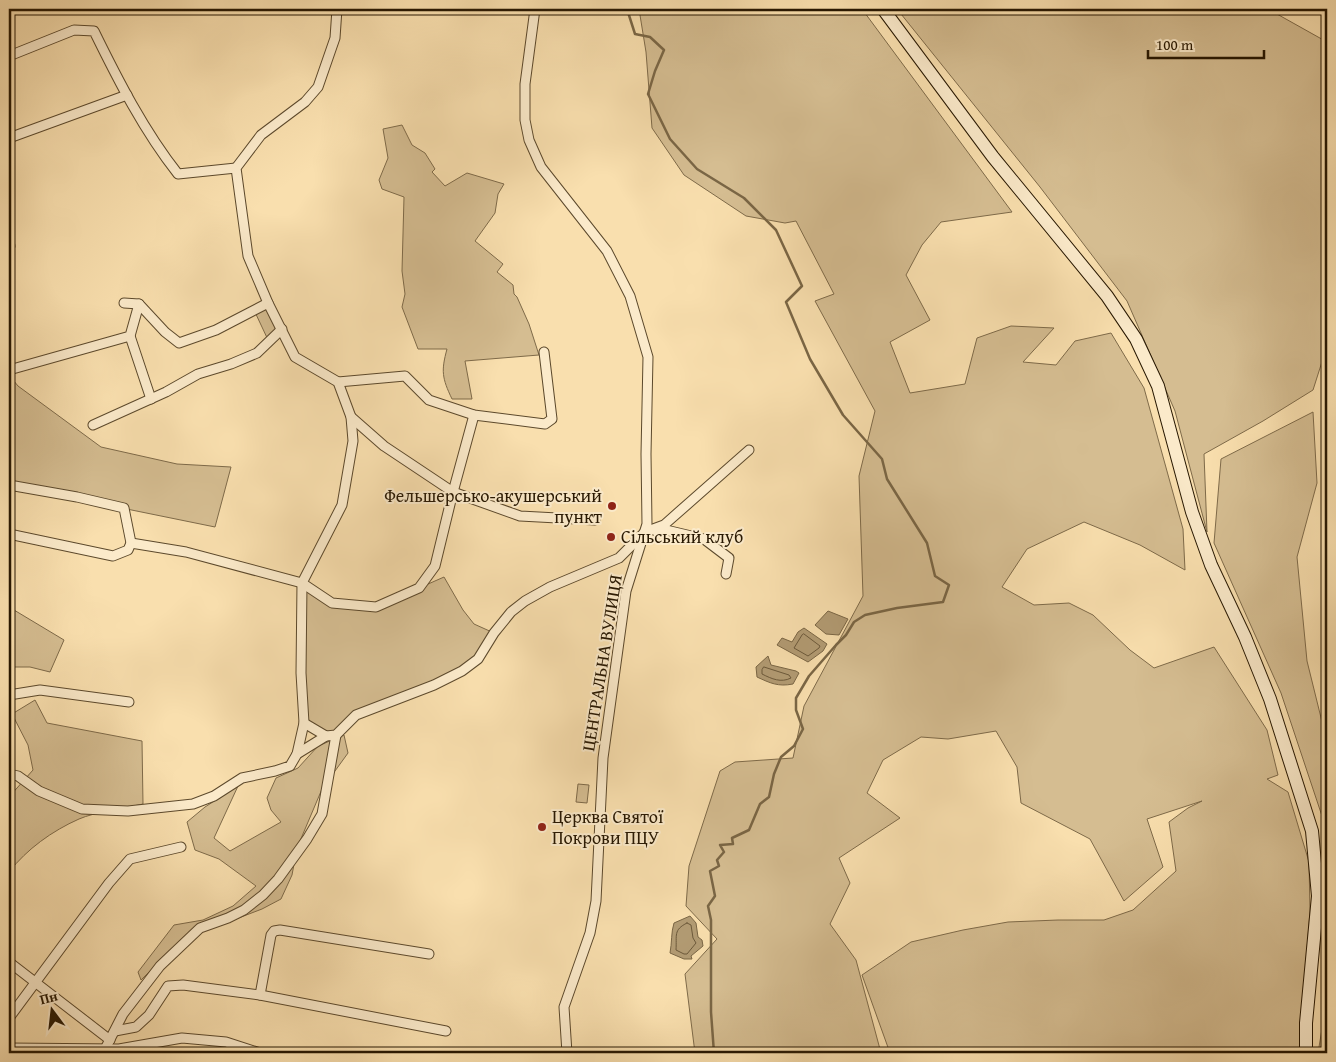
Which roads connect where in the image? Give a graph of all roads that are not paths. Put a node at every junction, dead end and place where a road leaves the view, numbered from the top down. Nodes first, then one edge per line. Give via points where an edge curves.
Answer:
1 (337, 9) edge
2 (532, 9) edge
3 (883, 9) edge
4 (9, 56) edge
5 (127, 95) junction
6 (9, 138) edge
7 (236, 168) junction
8 (124, 303) dead end
9 (268, 303) junction
10 (139, 304) junction
11 (282, 329) junction
12 (130, 336) junction
13 (544, 352) dead end
14 (9, 370) edge
15 (338, 382) junction
16 (151, 399) junction
17 (474, 415) junction
18 (351, 417) junction
19 (93, 426) dead end
20 (748, 450) dead end
21 (9, 485) edge
22 (453, 492) junction
23 (594, 520) dead end
24 (645, 532) junction
25 (9, 534) edge
26 (131, 543) junction
27 (726, 574) dead end
28 (302, 583) junction
29 (9, 695) edge
30 (129, 702) dead end
31 (304, 723) junction
32 (336, 735) junction
33 (326, 736) junction
34 (298, 754) junction
35 (9, 774) edge
36 (181, 847) dead end
37 (430, 954) dead end
38 (9, 962) edge
39 (36, 983) junction
40 (260, 995) junction
41 (9, 1018) edge
42 (446, 1030) dead end
43 (115, 1031) junction
44 (9, 1048) edge
45 (106, 1048) edge
46 (260, 1053) edge
47 (567, 1053) edge
48 (1306, 1053) edge

1 - 7 street via 335,38 318,87 305,102 261,135
2 - 24 street, ЦЕНТРАЛЬНА ВУЛИЦЯ via 525,84 530,140 541,167 607,251 630,296 648,357
3 - 48 main road via 993,157 1107,296 1136,339 1158,386 1192,512 1211,565 1270,699 1312,830 1318,896
4 - 5 street via 74,30 94,31
5 - 6 street
5 - 7 street via 164,157 178,174
7 - 9 street via 248,256
8 - 10 street
9 - 10 street via 216,330 179,343
9 - 11 street
10 - 12 street
11 - 15 street via 295,358
11 - 16 street via 257,353 198,374
12 - 14 street
12 - 16 street
13 - 17 street via 552,419 545,424
15 - 17 street via 405,376 429,400
15 - 18 street
16 - 19 street
17 - 22 street
18 - 22 street via 384,446
18 - 28 street via 353,441 342,505
20 - 24 street via 664,525
21 - 26 street via 124,508
22 - 23 street via 520,516
22 - 28 street via 435,566 420,588 376,607 332,604
24 - 27 street via 666,530 704,539 729,558
24 - 32 street via 619,558 550,586 511,612 478,659 462,671 356,716
24 - 47 street, ЦЕНТРАЛЬНА ВУЛИЦЯ via 626,590 603,758 596,901 590,933 564,1007
25 - 26 street via 113,556 128,550
26 - 28 street via 186,552
28 - 31 street
29 - 30 street via 40,690
31 - 33 street
31 - 34 street
32 - 33 street
32 - 43 street via 322,814 278,879 244,910 200,928 179,946 160,966
33 - 34 street
34 - 35 street via 290,766 242,778 203,801 128,812 82,809
36 - 39 street via 130,859
37 - 40 street via 274,931
38 - 39 street
39 - 41 street
39 - 45 street
40 - 42 street
40 - 43 street via 168,986 149,1015 136,1027
43 - 45 street
44 - 45 street
45 - 46 street via 119,1049 182,1038 226,1042

